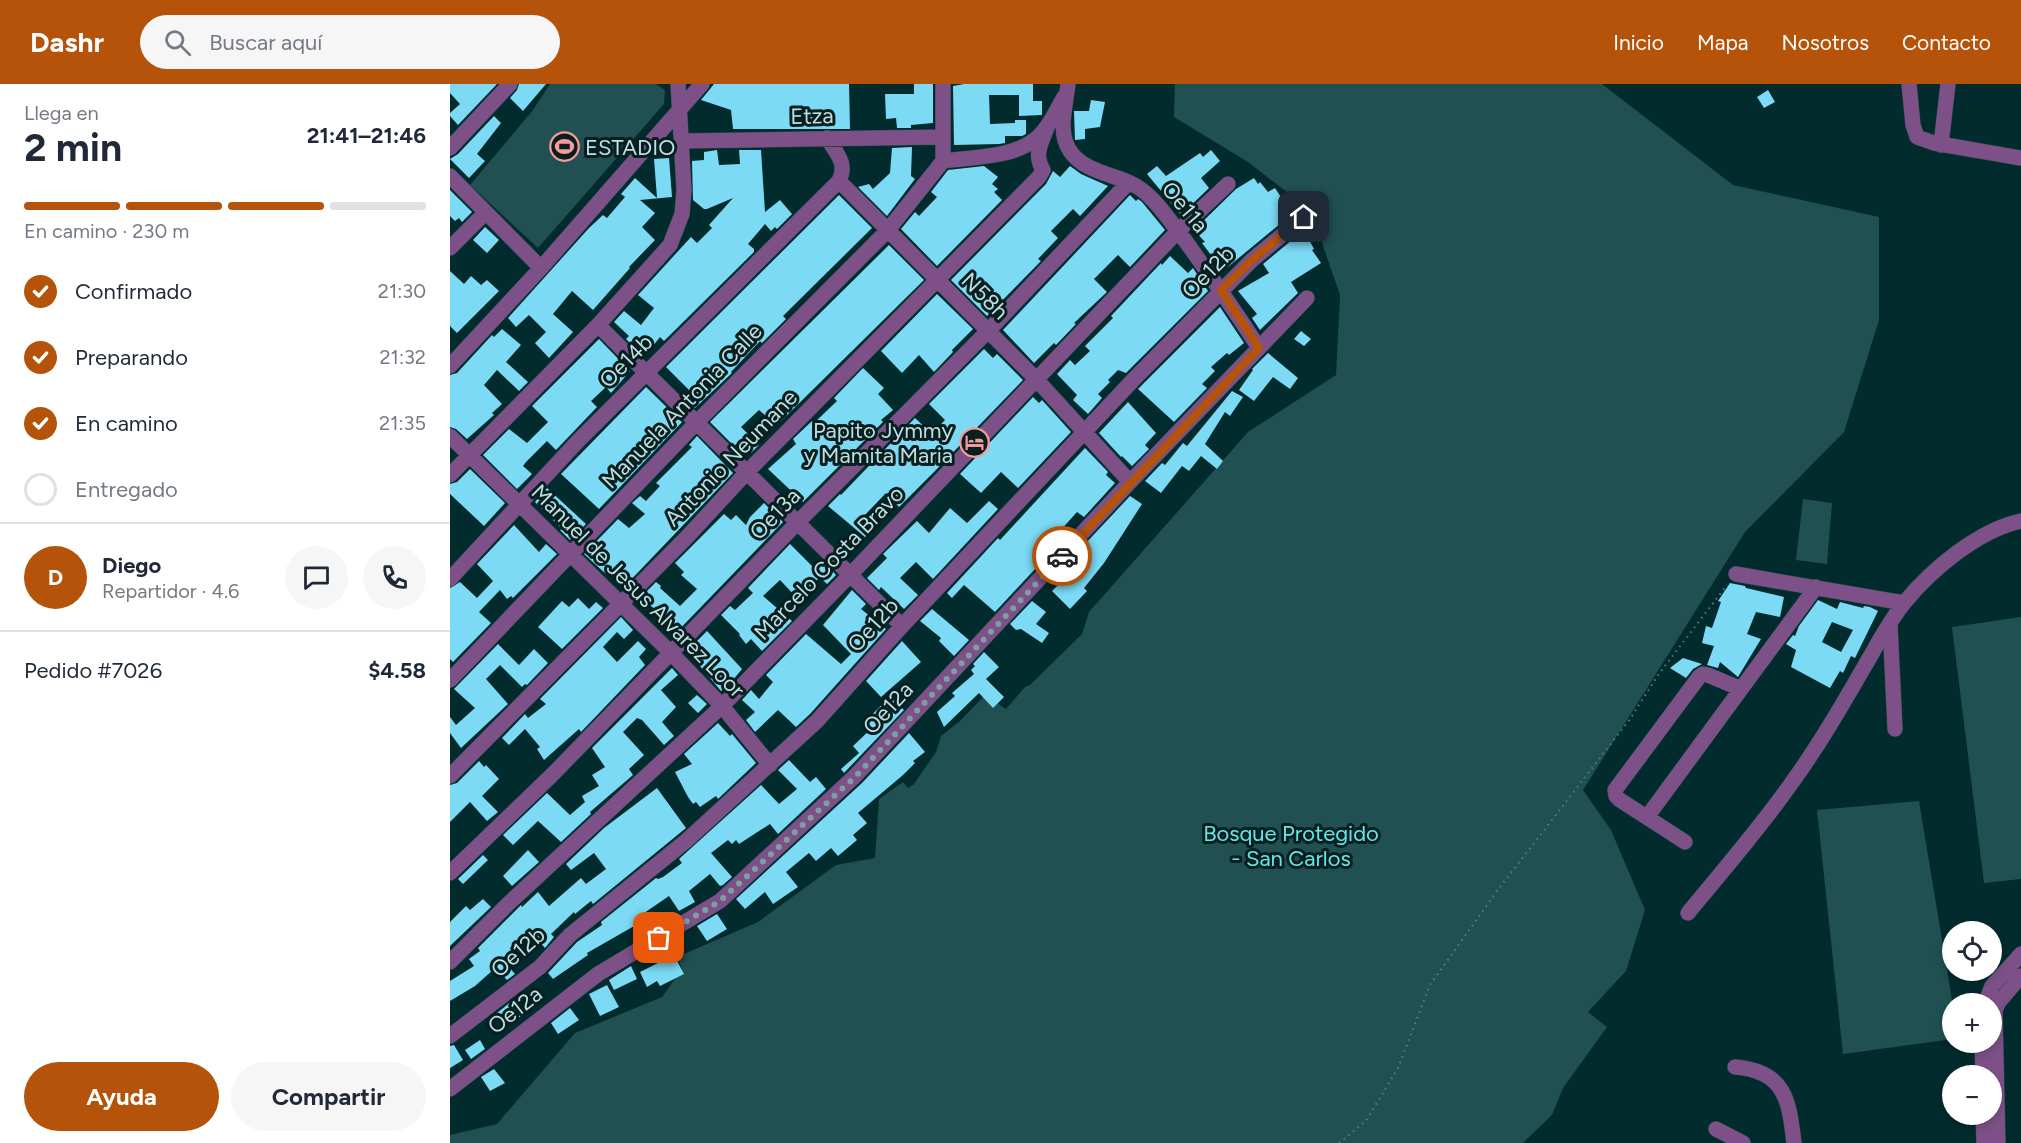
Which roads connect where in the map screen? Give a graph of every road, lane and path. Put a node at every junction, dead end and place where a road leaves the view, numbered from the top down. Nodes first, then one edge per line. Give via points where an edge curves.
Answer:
1 (510, 84) edge
2 (678, 84) edge
3 (702, 84) edge
4 (943, 84) edge
5 (1909, 84) edge
6 (1948, 84) edge
7 (1068, 87) edge
8 (679, 111) junction
9 (1048, 125) junction
10 (943, 137) junction
11 (827, 138) junction
12 (682, 141) junction
13 (1941, 145) junction
14 (450, 148) edge
15 (2021, 158) edge
16 (943, 160) junction
17 (450, 176) edge
18 (839, 181) junction
19 (1128, 183) junction
20 (1228, 184) dead end
21 (485, 213) junction
22 (1304, 217) dead end
23 (888, 230) junction
24 (1178, 231) junction
25 (450, 248) edge
26 (541, 268) junction
27 (938, 280) junction
28 (1221, 290) junction
29 (1306, 298) dead end
30 (598, 325) junction
31 (988, 331) junction
32 (1259, 348) junction
33 (450, 366) edge
34 (647, 373) junction
35 (1036, 380) junction
36 (696, 423) junction
37 (1084, 432) junction
38 (450, 436) edge
39 (469, 453) junction
40 (747, 472) junction
41 (450, 475) edge
42 (1130, 482) junction
43 (520, 503) junction
44 (2021, 521) edge
45 (798, 522) junction
46 (570, 555) junction
47 (851, 574) junction
48 (1736, 574) joint
49 (450, 579) edge
50 (1816, 588) junction
51 (620, 603) junction
52 (1904, 603) junction
53 (1890, 624) junction
54 (902, 626) junction
55 (671, 653) junction
56 (450, 680) edge
57 (1741, 688) junction
58 (722, 706) junction
59 (1895, 729) dead end
60 (770, 765) junction
61 (450, 776) edge
62 (1647, 816) junction
63 (1685, 842) dead end
64 (450, 873) edge
65 (1688, 913) dead end
66 (2021, 954) edge
67 (450, 962) edge
68 (2021, 976) edge
69 (1991, 993) edge
70 (2000, 993) edge
71 (450, 1036) edge
72 (1996, 1053) edge
73 (1735, 1067) dead end
74 (450, 1089) edge
75 (1983, 1125) edge
76 (1716, 1129) dead end
77 (1339, 1143) edge
78 (1743, 1143) edge
79 (1794, 1143) edge
80 (1984, 1143) edge
81 (1998, 1143) edge

1 - 14 street
2 - 8 street
3 - 8 street
4 - 10 street
5 - 13 street via 1914,132 1927,142
6 - 13 street
7 - 9 street
7 - 19 street, Oe11a via 1063,125 1071,152 1088,165
8 - 12 street
8 - 26 street
9 - 16 street via 1028,144 1010,152
9 - 27 street, Antonio Neumane via 1037,156 1043,170 1039,177
10 - 11 street, Etza
10 - 16 street
11 - 12 street, Etza
11 - 18 street via 844,165
12 - 30 street via 682,214 670,245
13 - 15 street
16 - 23 street, Manuela Antonia Calle
17 - 21 street
18 - 23 street, N58h
18 - 34 street, Oe14b
19 - 24 street, Oe11a via 1141,189
19 - 31 street, Oe13a
20 - 24 street, Marcelo Costa Bravo
21 - 25 street
21 - 26 street
22 - 28 street, Oe12b
23 - 27 street, N58h
23 - 36 street, Manuela Antonia Calle
24 - 28 street, Oe11a
24 - 35 street, Marcelo Costa Bravo
26 - 33 street
27 - 31 street, N58h
27 - 40 street, Antonio Neumane
28 - 32 street, Oe11a
28 - 37 street, Oe12b
29 - 32 street, Oe12a
30 - 34 street
30 - 39 street
31 - 35 street, N58h
31 - 45 street, Oe13a
32 - 42 street, Oe12a
34 - 36 street
34 - 43 street, Oe14b
35 - 37 street, N58h
35 - 47 street, Marcelo Costa Bravo
36 - 40 street
36 - 46 street, Manuela Antonia Calle
37 - 42 street, N58h
37 - 54 street, Oe12b
38 - 39 street, Manuel de Jesus Alvarez Loor
39 - 41 street
39 - 43 street, Manuel de Jesus Alvarez Loor
40 - 45 street
40 - 51 street, Antonio Neumane
42 - 74 street, Oe12a via 855,777 720,901 598,974
43 - 46 street, Manuel de Jesus Alvarez Loor
43 - 49 street, Oe14b
44 - 52 street via 1977,538 1946,561
45 - 47 street
45 - 55 street, Oe13a
46 - 51 street, Manuel de Jesus Alvarez Loor
46 - 56 street, Manuela Antonia Calle
47 - 54 street
47 - 58 street, Marcelo Costa Bravo
48 - 50 street
48 - 77 path via 1431,985 1398,1068 1365,1121
50 - 52 street
50 - 57 street
51 - 55 street, Manuel de Jesus Alvarez Loor
51 - 61 street, Antonio Neumane
52 - 53 street
53 - 59 street
53 - 65 street via 1793,782
54 - 60 street, Oe12b via 817,722
55 - 58 street, Manuel de Jesus Alvarez Loor
55 - 64 street, Oe13a
57 - 62 street
57 - 62 street via 1708,675 1699,677 1615,790 1616,796
58 - 60 street, Manuel de Jesus Alvarez Loor
58 - 67 street, Marcelo Costa Bravo via 507,904
60 - 71 street, Oe12b via 686,841 570,935 540,967
62 - 63 street
66 - 69 street via 1992,986
68 - 70 street
72 - 81 street
73 - 79 street via 1759,1072 1786,1095
75 - 80 street
76 - 78 street

